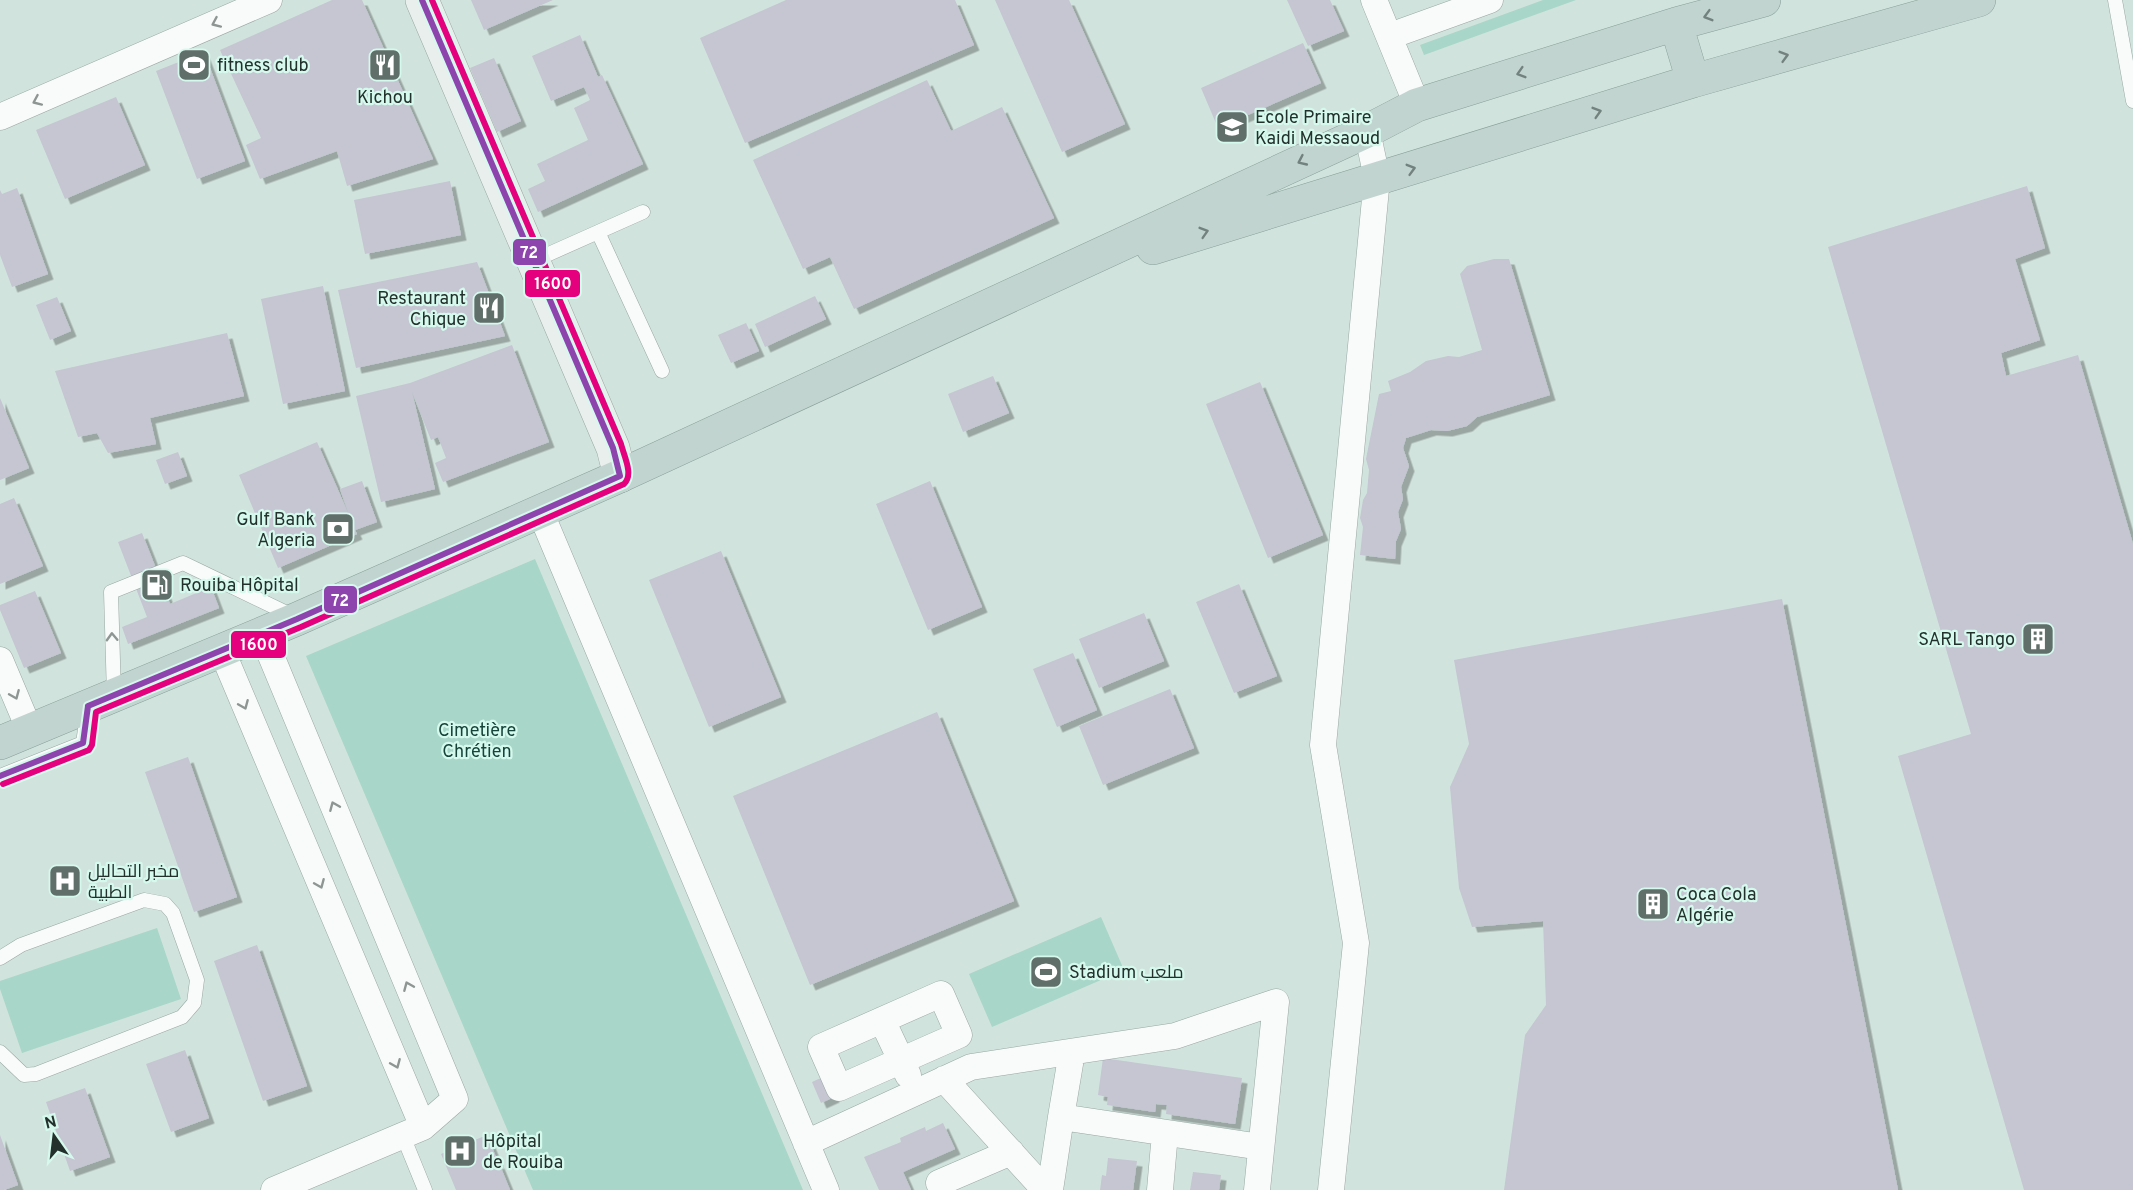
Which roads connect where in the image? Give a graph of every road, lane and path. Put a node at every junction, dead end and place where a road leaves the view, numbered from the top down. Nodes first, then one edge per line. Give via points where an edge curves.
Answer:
1 (269, 0) edge
2 (422, 0) edge
3 (1374, 0) edge
4 (1490, 0) edge
5 (1764, 0) edge
6 (1979, 0) edge
7 (2115, 0) edge
8 (1676, 24) junction
9 (1390, 36) junction
10 (1693, 81) junction
11 (2132, 93) edge
12 (1417, 105) junction
13 (0, 117) edge
14 (1367, 131) junction
15 (1377, 178) junction
16 (643, 212) dead end
17 (598, 232) junction
18 (533, 261) junction
19 (1028, 287) junction
20 (662, 371) dead end
21 (620, 476) junction
22 (540, 511) junction
23 (297, 619) junction
24 (262, 634) junction
25 (222, 651) junction
26 (0, 660) edge
27 (101, 701) junction
28 (30, 731) junction
29 (0, 743) edge
30 (0, 776) edge
31 (0, 958) edge
32 (882, 1020) junction
33 (1072, 1052) junction
34 (0, 1053) edge
35 (902, 1060) junction
36 (944, 1079) junction
37 (916, 1092) junction
38 (1061, 1118) junction
39 (413, 1132) junction
40 (1165, 1133) junction
41 (806, 1143) junction
42 (1261, 1147) junction
43 (1011, 1152) junction
44 (274, 1190) edge
45 (425, 1190) edge
46 (826, 1190) edge
47 (942, 1190) edge
48 (1045, 1190) edge
49 (1050, 1190) edge
50 (1160, 1190) edge
51 (1257, 1190) edge
52 (1331, 1190) edge

1 -> 13 street
2 - 18 main road
3 - 9 street
4 - 9 street
5 -> 8 highway
10 -> 6 highway
7 - 11 lane
8 - 10 highway
8 -> 12 highway
9 - 12 street
15 -> 10 highway
12 - 14 highway
14 - 15 street
14 -> 19 highway
19 -> 15 highway
15 - 52 street via 1323,745 1356,943
16 - 17 lane
17 - 18 lane
17 - 20 lane
18 - 21 main road via 613,448
19 - 21 highway
21 - 22 highway
22 - 23 highway
22 - 41 street
23 - 24 highway
27 -> 23 lane via 111,592 183,563
24 - 25 highway
39 -> 24 street via 455,1098
25 - 27 highway
25 -> 39 street
26 -> 28 street
27 - 28 highway
27 - 30 lane via 84,743
28 - 29 highway
31 - 34 lane via 21,945 144,900 165,904 173,913 197,980 194,1002 182,1017 36,1074 24,1075
32 - 35 street
32 - 35 street via 941,994 959,1035
32 - 35 street via 821,1047 839,1088
33 - 36 street via 971,1067
33 - 38 street
33 - 42 street via 1175,1036 1276,1002
35 - 37 street
36 - 37 street
36 - 43 street
37 - 41 street
38 - 40 street
38 - 49 street
39 - 44 street
39 - 45 lane
40 - 42 street
40 - 50 street
41 - 46 street
42 - 51 street
43 - 47 street via 939,1183
43 - 48 street

